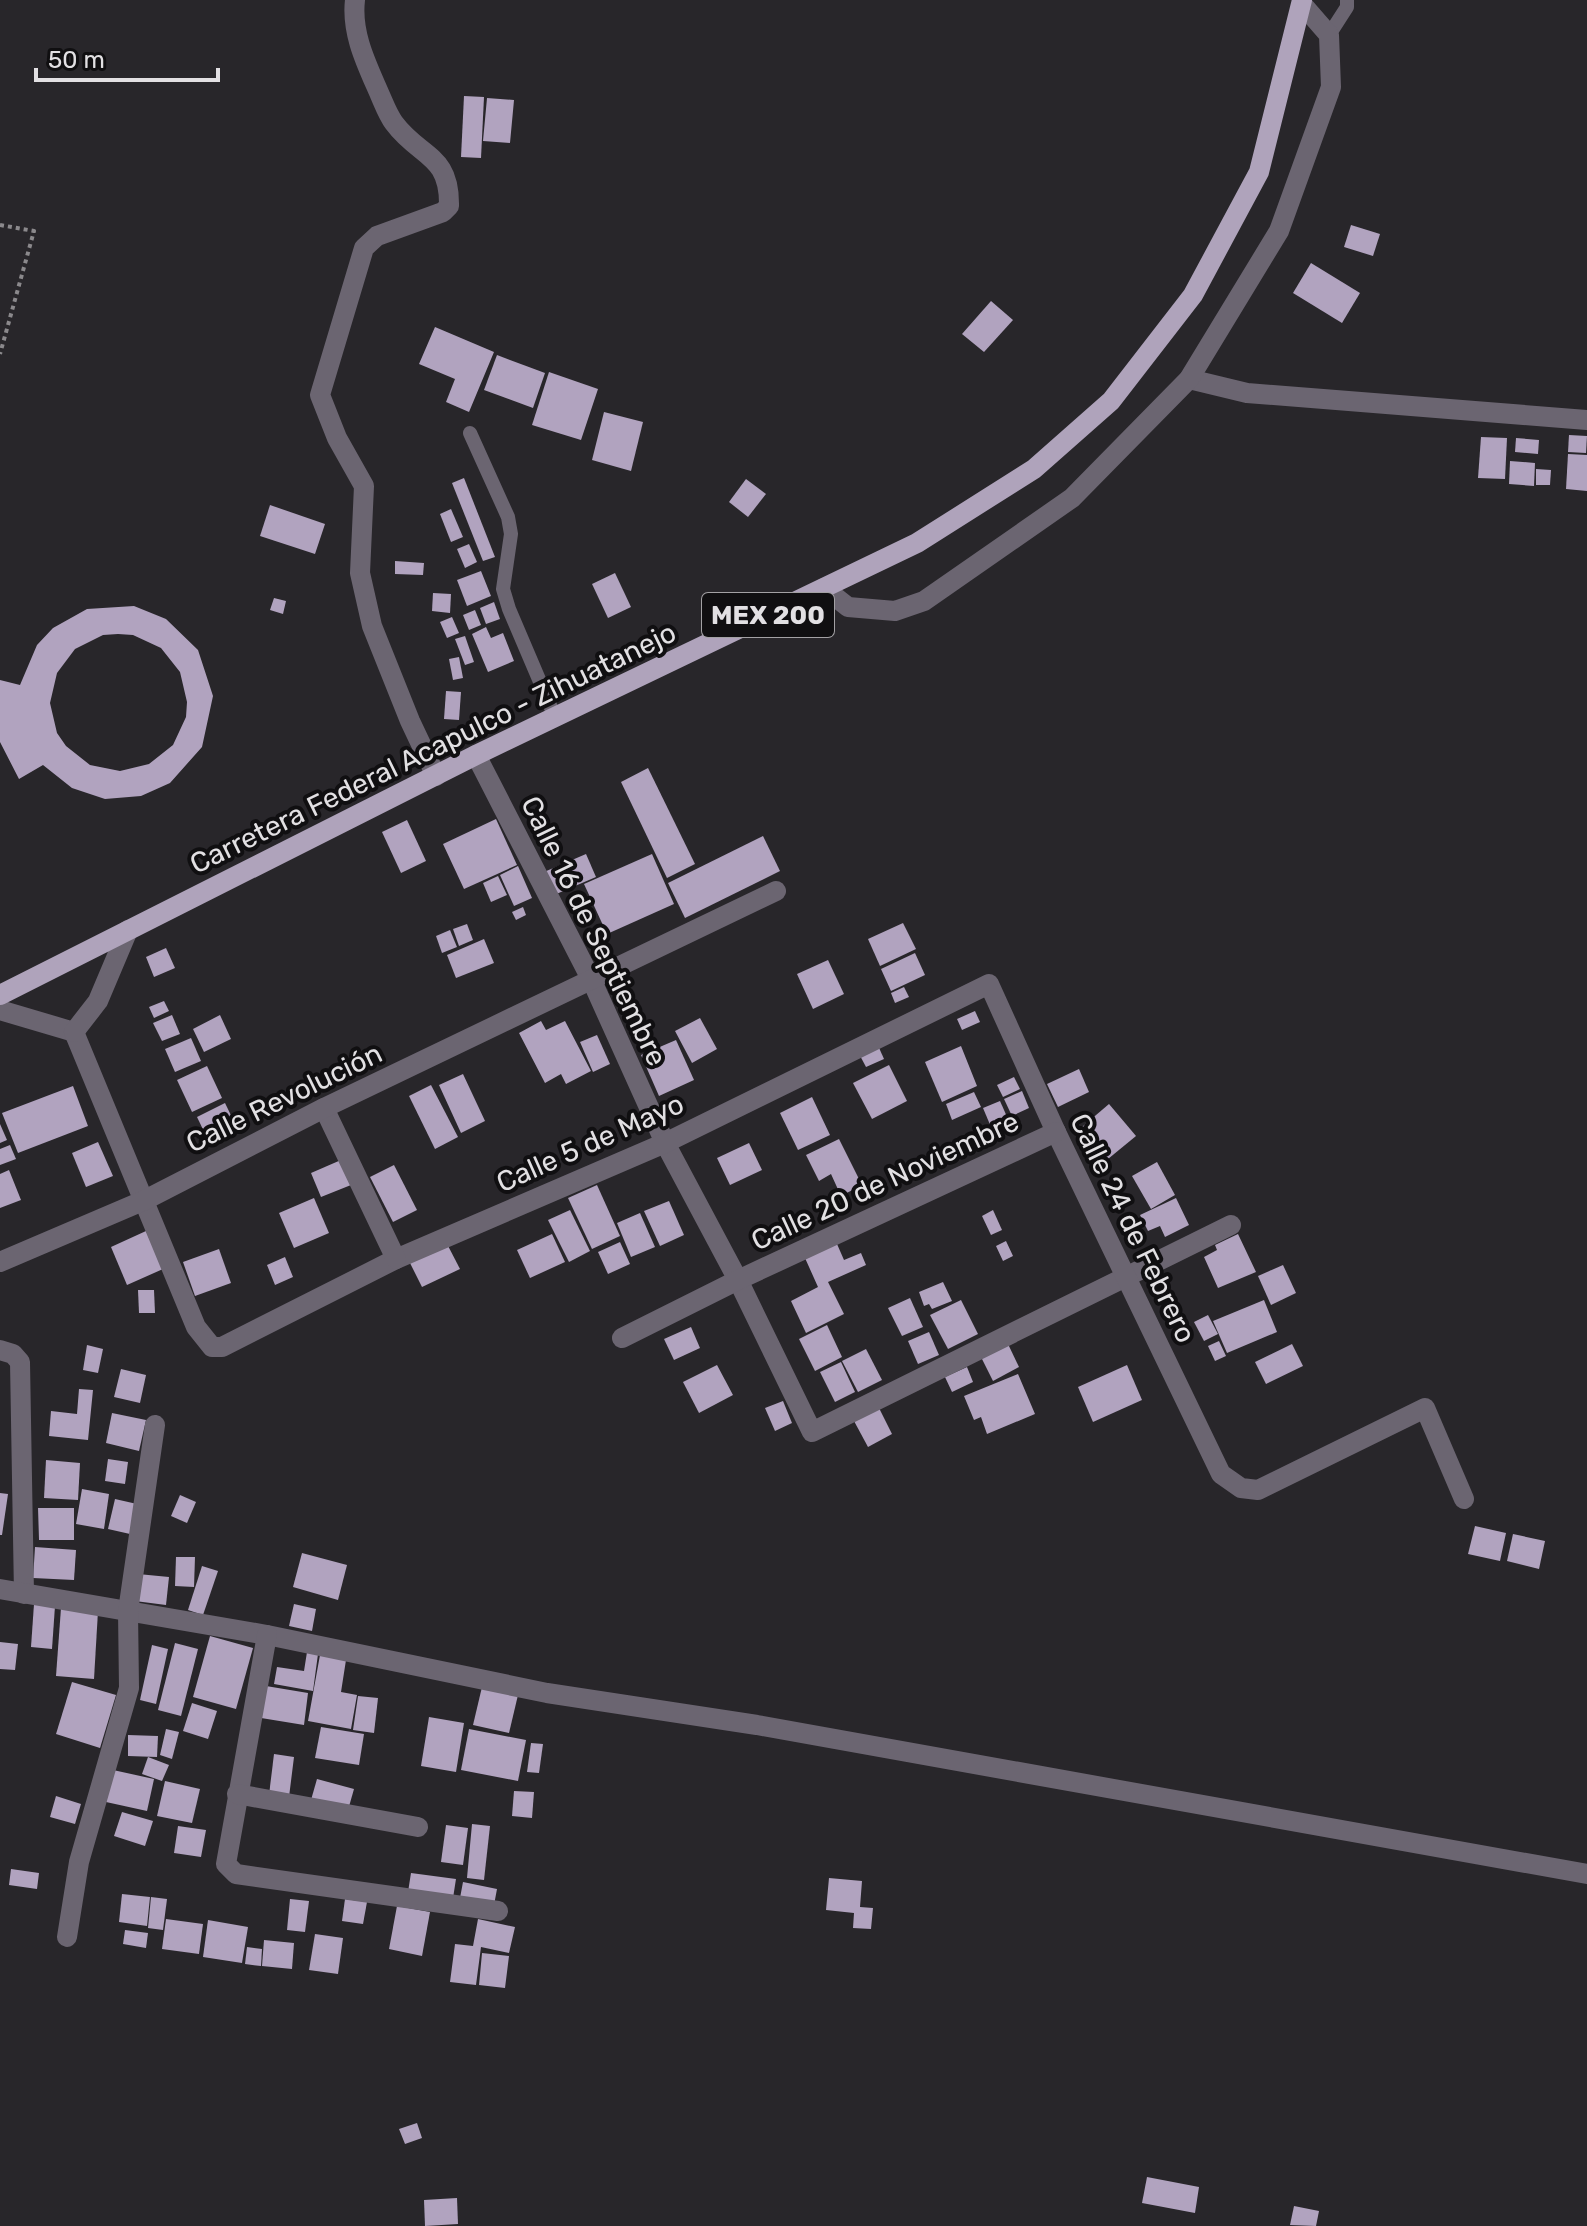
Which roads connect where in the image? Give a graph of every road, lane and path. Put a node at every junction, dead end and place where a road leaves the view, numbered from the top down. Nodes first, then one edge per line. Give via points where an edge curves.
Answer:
1 (355, 0) edge
2 (1347, 0) edge
3 (1302, 2) edge
4 (1329, 35) junction
5 (0, 225) edge
6 (0, 354) edge
7 (1189, 379) junction
8 (1587, 420) edge
9 (470, 433) dead end
10 (824, 588) junction
11 (555, 717) junction
12 (476, 755) junction
13 (436, 776) junction
14 (776, 891) dead end
15 (128, 930) junction
16 (592, 981) junction
17 (989, 984) joint
18 (0, 995) edge
19 (0, 1010) edge
20 (74, 1032) junction
21 (324, 1108) junction
22 (1056, 1132) junction
23 (665, 1143) junction
24 (145, 1200) junction
25 (1231, 1225) dead end
26 (396, 1259) junction
27 (0, 1262) edge
28 (1125, 1278) junction
29 (738, 1280) junction
30 (622, 1338) dead end
31 (0, 1350) edge
32 (155, 1425) dead end
33 (1464, 1499) dead end
34 (0, 1589) edge
35 (24, 1594) junction
36 (128, 1611) junction
37 (267, 1635) junction
38 (237, 1794) junction
39 (418, 1827) dead end
40 (1587, 1874) edge
41 (498, 1911) dead end
42 (67, 1937) dead end

1 - 13 street via 353,16 362,54 393,122 444,171 449,206 377,236 364,248 320,395 364,486 360,573 372,626
2 - 4 lane
3 - 4 street
3 - 10 main road, Carretera Federal Acapulco - Zihuatanejo / MEX 200 via 1259,172 1193,295 1111,401 1034,469 917,543
4 - 7 street via 1331,87 1279,231
5 - 6 path via 34,231
7 - 8 street via 1247,393
7 - 10 street via 1072,498 924,601 895,611 848,607
9 - 11 lane via 510,525 503,589
10 - 11 main road, Carretera Federal Acapulco - Zihuatanejo / MEX 200
11 - 12 main road, Carretera Federal Acapulco - Zihuatanejo / MEX 200
12 - 13 main road, Carretera Federal Acapulco - Zihuatanejo / MEX 200
12 - 16 street, Calle 16 de Septiembre
13 - 15 main road, Carretera Federal Acapulco - Zihuatanejo / MEX 200
14 - 16 street, Calle Revolución
15 - 18 main road, Carretera Federal Acapulco - Zihuatanejo / MEX 200
15 - 20 street via 98,1001
16 - 21 street, Calle Revolución
16 - 23 street, Calle 16 de Septiembre
17 - 22 street, Calle 24 de Febrero
17 - 23 street, Calle 5 de Mayo
19 - 20 street
20 - 24 street
21 - 24 street, Calle Revolución
21 - 26 street
22 - 28 street, Calle 24 de Febrero
22 - 29 street, Calle 20 de Noviembre
23 - 26 street, Calle 5 de Mayo
23 - 29 street, Calle 16 de Septiembre
24 - 26 street, Calle 5 de Mayo via 196,1327 212,1347 222,1347
24 - 27 street, Calle Revolución
25 - 28 street
28 - 29 street, Calle 16 de Septiembre via 812,1432
28 - 33 street, Calle 24 de Febrero via 1221,1474 1241,1488 1258,1490 1425,1408
29 - 30 street, Calle 20 de Noviembre
31 - 35 street via 20,1362
32 - 36 street
34 - 35 street
35 - 36 street
36 - 37 street
36 - 42 street via 129,1688 79,1862
37 - 38 street
37 - 40 street via 547,1693 757,1725
38 - 39 street
38 - 41 street via 226,1864 236,1874

